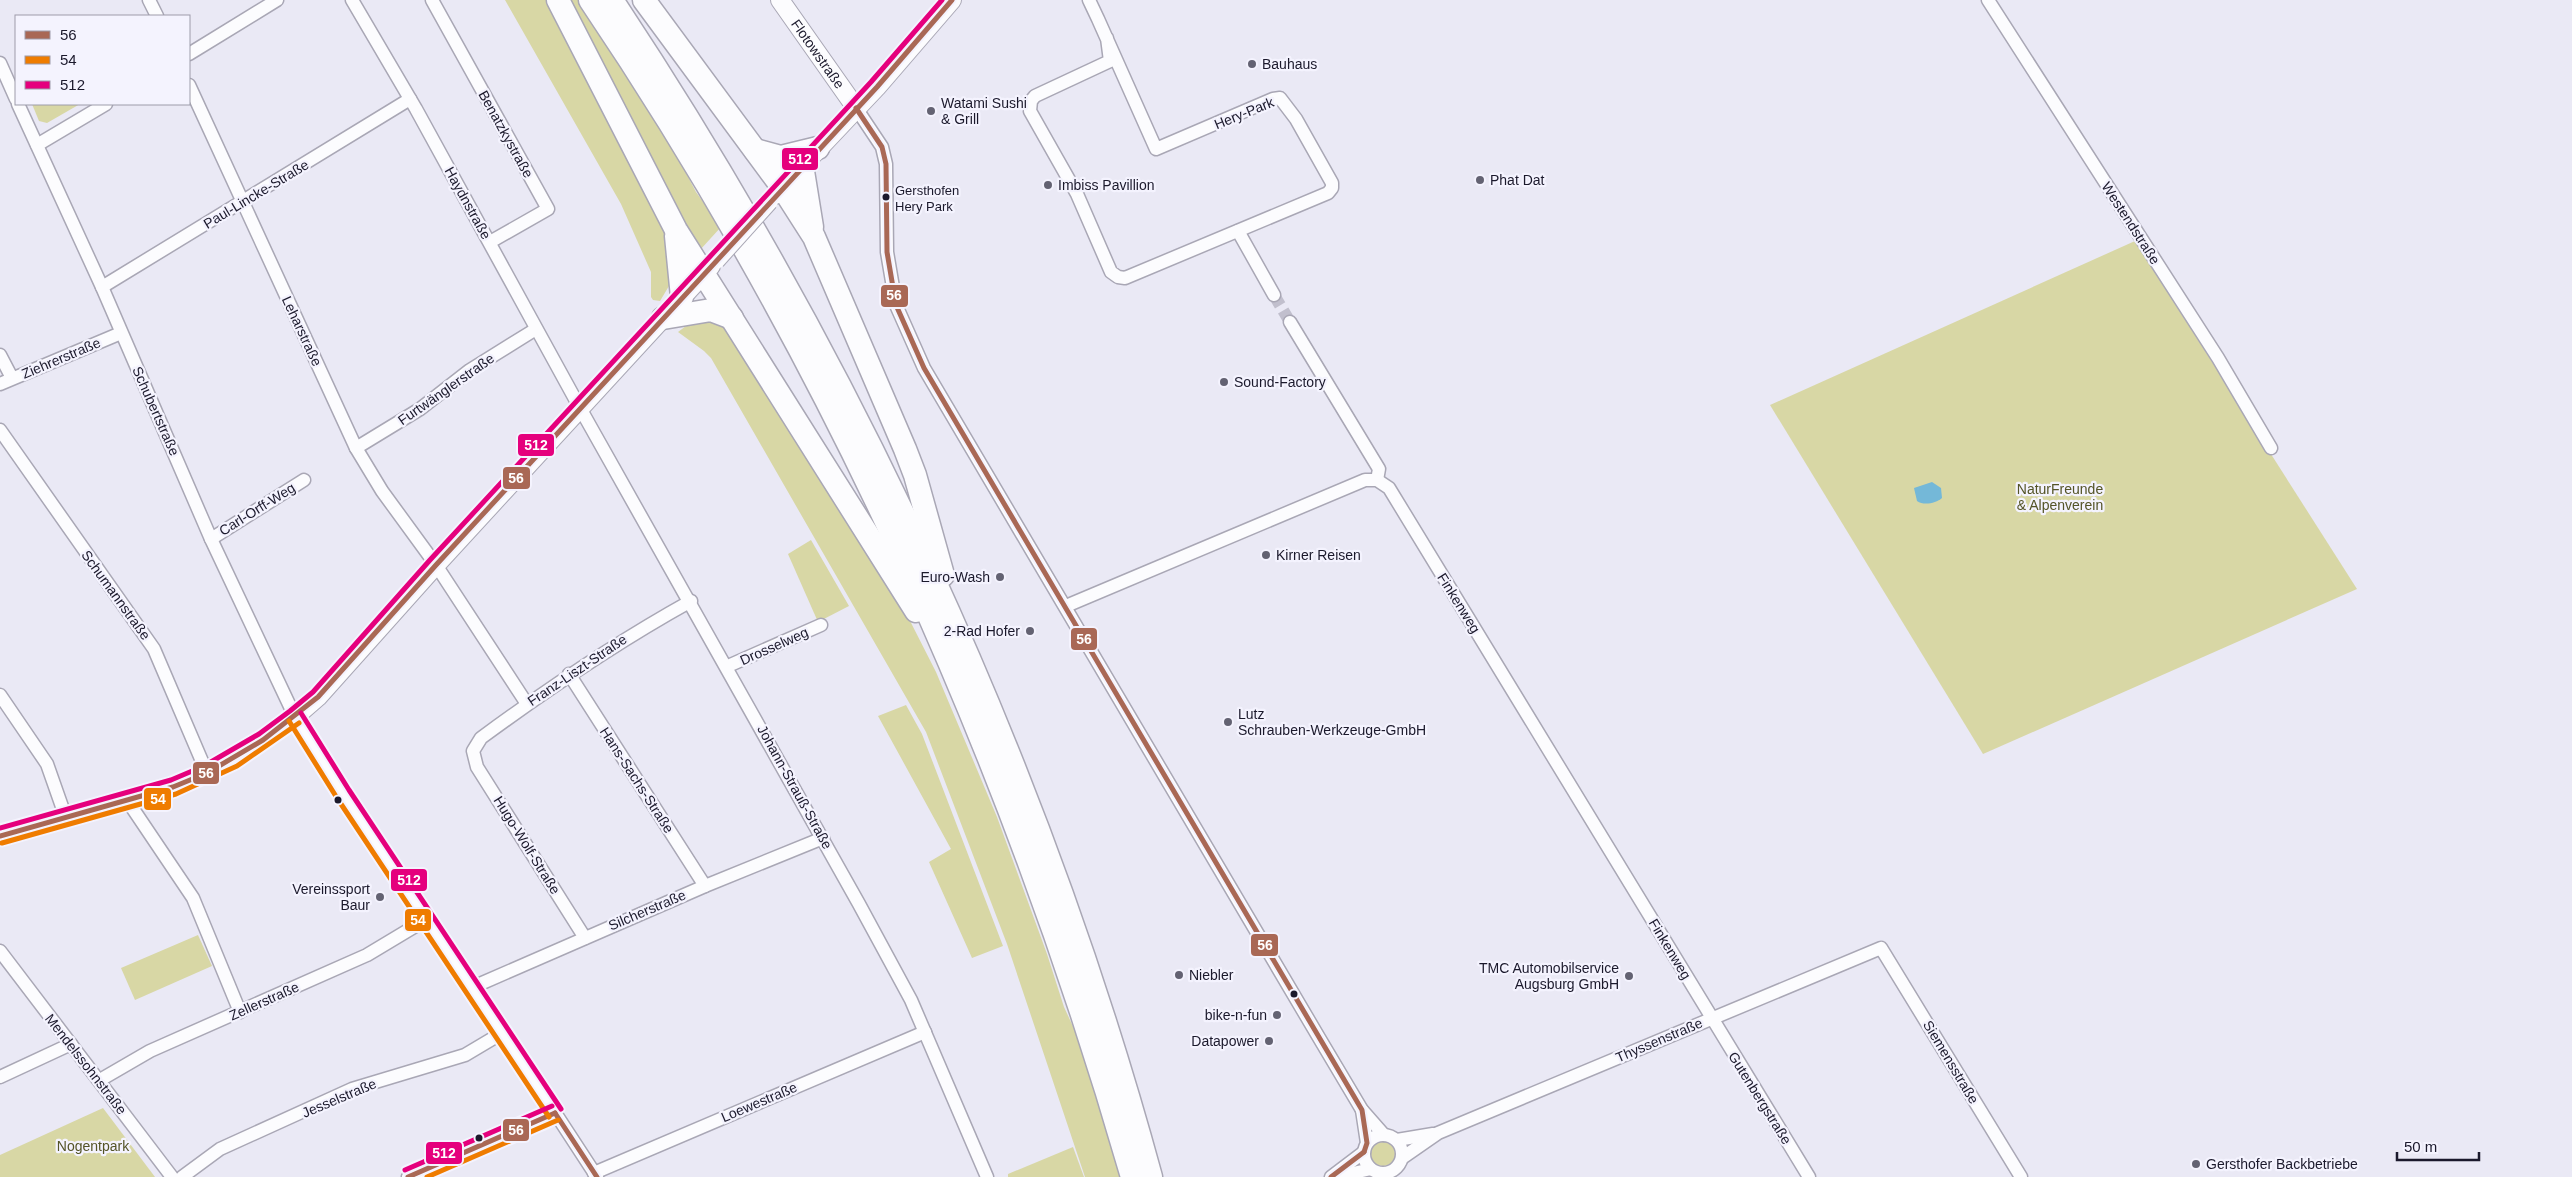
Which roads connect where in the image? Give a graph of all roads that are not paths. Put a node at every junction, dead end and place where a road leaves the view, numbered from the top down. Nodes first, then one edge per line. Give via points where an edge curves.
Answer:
1 (149, 0) edge
2 (277, 0) edge
3 (352, 0) edge
4 (432, 0) edge
5 (558, 0) edge
6 (590, 0) edge
7 (612, 0) edge
8 (644, 0) edge
9 (780, 0) edge
10 (952, 0) edge
11 (1089, 0) edge
12 (1988, 0) edge
13 (156, 15) edge
14 (1107, 38) junction
15 (190, 53) edge
16 (0, 63) edge
17 (190, 87) edge
18 (15, 97) edge
19 (410, 99) junction
20 (18, 105) edge
21 (104, 105) edge
22 (856, 108) junction
23 (37, 145) junction
24 (818, 148) junction
25 (755, 150) junction
26 (802, 166) junction
27 (776, 194) junction
28 (242, 203) junction
29 (676, 230) junction
30 (1238, 232) junction
31 (814, 237) junction
32 (490, 242) junction
33 (710, 266) junction
34 (102, 287) junction
35 (1274, 295) tunnel mouth
36 (682, 297) junction
37 (663, 318) junction
38 (732, 318) junction
39 (1290, 322) tunnel mouth
40 (536, 329) junction
41 (121, 333) junction
42 (0, 355) edge
43 (6, 381) edge
44 (580, 408) junction
45 (0, 430) edge
46 (356, 448) junction
47 (2271, 448) dead end
48 (304, 480) dead end
49 (1377, 480) junction
50 (211, 538) junction
51 (436, 564) junction
52 (691, 601) junction
53 (1066, 606) junction
54 (821, 625) dead end
55 (956, 630) junction
56 (728, 666) junction
57 (569, 674) junction
58 (956, 675) junction
59 (0, 695) edge
60 (527, 704) junction
61 (295, 717) junction
62 (473, 750) joint
63 (206, 773) junction
64 (127, 800) junction
65 (66, 818) junction
66 (0, 836) edge
67 (823, 838) junction
68 (705, 886) junction
69 (426, 919) junction
70 (585, 938) junction
71 (1881, 948) joint
72 (0, 951) edge
73 (473, 987) junction
74 (240, 1012) junction
75 (1712, 1018) junction
76 (502, 1032) junction
77 (925, 1032) junction
78 (71, 1044) junction
79 (0, 1078) edge
80 (100, 1080) junction
81 (1362, 1110) junction
82 (555, 1112) junction
83 (1438, 1133) junction
84 (1384, 1135) junction
85 (1397, 1140) junction
86 (1366, 1147) junction
87 (1401, 1160) junction
88 (1371, 1169) junction
89 (595, 1175) edge
90 (1387, 1175) edge
91 (172, 1177) edge
92 (182, 1177) edge
93 (408, 1177) edge
94 (987, 1177) edge
95 (1132, 1177) edge
96 (1151, 1177) edge
97 (1331, 1177) edge
98 (1335, 1177) edge
99 (1406, 1177) edge
100 (1810, 1177) edge
101 (2021, 1177) edge

1 - 13 street
2 - 15 street
3 - 19 street, Haydnstraße
4 - 32 street, Benatzkystraße via 548,209
5 - 29 highway
6 - 58 highway via 677,135 793,336 891,531
7 - 55 highway via 708,151 791,295 876,459
8 - 25 highway
9 - 22 main road, Flotowstraße
10 - 22 main road
11 - 14 street, Hery-Park
12 - 47 street, Westendstraße
14 - 30 street, Hery-Park via 1110,61 1035,96 1030,107 1032,117 1077,194 1110,272 1125,278
14 - 30 street, Hery-Park via 1156,150 1272,98 1280,98 1287,104 1332,182 1332,188 1328,193
16 - 18 street
17 - 28 street, Leharstraße
19 - 28 street, Paul-Lincke-Straße
19 - 32 street, Haydnstraße
20 - 23 street, Schubertstraße
21 - 23 street
22 - 24 main road
22 - 53 street via 882,147 886,164 890,269 896,305 909,336 924,368
23 - 34 street, Schubertstraße
24 - 25 highway via 781,157
24 - 26 main road
25 - 27 highway
26 - 27 main road
26 - 31 highway
27 - 31 highway
27 - 33 main road, bridge
28 - 34 street, Paul-Lincke-Straße
28 - 46 street, Leharstraße
29 - 33 highway
29 - 36 highway
30 - 35 street
31 - 55 highway via 915,475
32 - 40 street, Haydnstraße
33 - 36 main road
33 - 38 highway
34 - 41 street, Schubertstraße
36 - 37 main road
37 - 38 highway via 711,310
37 - 44 main road
38 - 58 highway
39 - 49 street via 1379,469
40 - 44 street, Haydnstraße
40 - 46 street, Furtwänglerstraße via 468,372 420,409
41 - 43 street, Ziehrerstraße
41 - 50 street, Schubertstraße
42 - 43 street
44 - 51 main road
44 - 52 street, Johann-Strauß-Straße
45 - 63 street, Schumannstraße via 154,649
46 - 51 street, Leharstraße via 382,491
48 - 50 street, Carl-Orff-Weg
49 - 53 street via 1365,480
49 - 75 street, Finkenweg via 1388,488
50 - 61 street, Schubertstraße
51 - 60 street, Leharstraße
51 - 61 main road via 324,691
52 - 56 street, Johann-Strauß-Straße
52 - 57 street, Franz-Liszt-Straße
53 - 81 street
54 - 56 street, Drosselweg
55 - 96 highway via 1072,924
56 - 67 street, Johann-Strauß-Straße
57 - 60 street, Franz-Liszt-Straße
57 - 68 street, Hans-Sachs-Straße
58 - 95 highway via 1057,939 1090,1035
59 - 65 street via 47,764
60 - 62 street, Franz-Liszt-Straße via 478,740
61 - 63 main road via 233,759
61 - 69 street, Schubertstraße
62 - 70 street, Hugo-Wolf-Straße via 477,767
63 - 64 main road via 173,787
64 - 65 main road
64 - 74 street via 193,898
65 - 66 main road
67 - 68 street, Silcherstraße
67 - 77 street, Johann-Strauß-Straße via 903,984
68 - 70 street, Silcherstraße
69 - 73 street, Schubertstraße
69 - 74 street, Zellerstraße via 367,956
70 - 73 street, Silcherstraße
71 - 75 street, Thyssenstraße
71 - 101 street, Siemensstraße
72 - 78 street, Mendelssohnstraße
73 - 76 street, Schubertstraße
74 - 80 street, Zellerstraße via 150,1051
75 - 83 street, Thyssenstraße
75 - 100 street, Gutenbergstraße
76 - 82 street, Schubertstraße
76 - 92 street, Jesselstraße via 465,1056 352,1089 220,1149
77 - 89 street, Loewestraße
77 - 94 street, Johann-Strauß-Straße
78 - 79 street
78 - 80 street, Mendelssohnstraße
80 - 91 street, Mendelssohnstraße
81 - 84 street
81 - 86 street
82 - 89 street, Schubertstraße
82 - 93 street
83 - 85 street, Thyssenstraße
83 - 87 street, Thyssenstraße
84 - 85 street
84 - 86 street via 1374,1137
85 - 87 street via 1402,1149
86 - 88 street via 1365,1161
86 - 97 street
87 - 90 street
87 - 99 street
88 - 90 street
88 - 98 street

